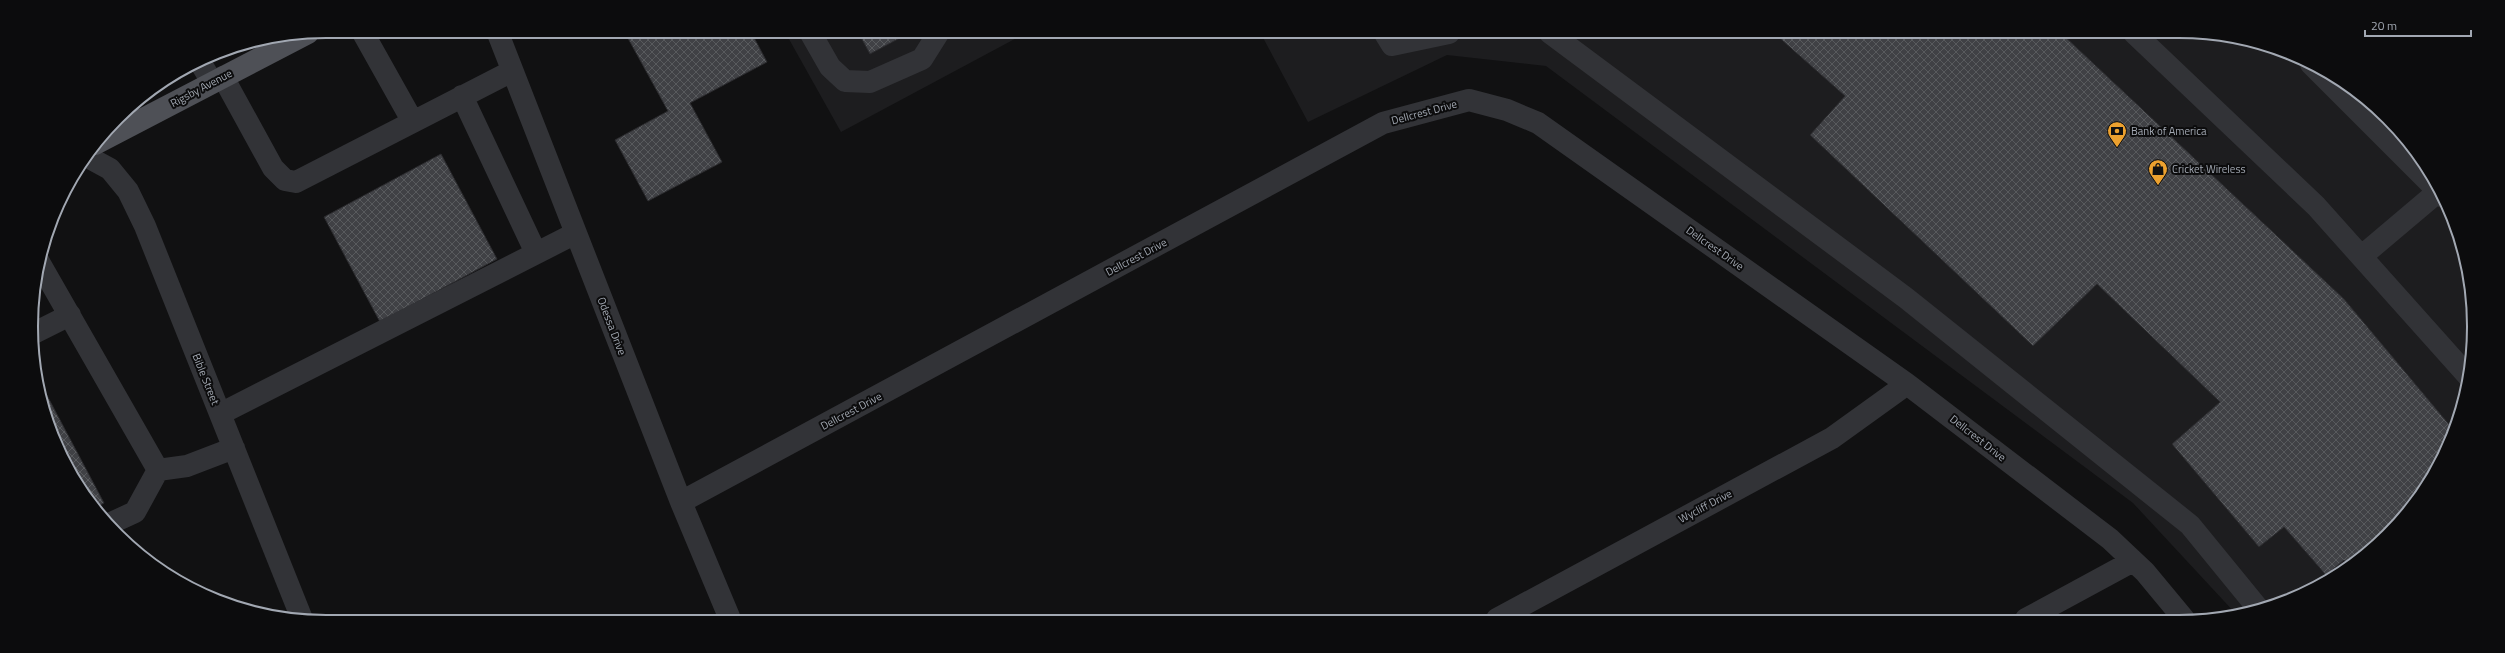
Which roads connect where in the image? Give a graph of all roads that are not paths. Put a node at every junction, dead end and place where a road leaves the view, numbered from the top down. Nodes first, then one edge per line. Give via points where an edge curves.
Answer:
1 (366, 38) edge
2 (500, 38) edge
3 (813, 38) edge
4 (935, 38) edge
5 (1388, 38) edge
6 (1423, 38) edge
7 (1557, 38) edge
8 (2139, 38) edge
9 (295, 40) edge
10 (204, 66) edge
11 (512, 71) junction
12 (2326, 79) edge
13 (217, 80) junction
14 (462, 96) junction
15 (413, 122) junction
16 (110, 136) edge
17 (92, 159) edge
18 (2425, 177) edge
19 (2436, 197) edge
20 (576, 233) junction
21 (536, 253) junction
22 (2362, 256) junction
23 (44, 270) edge
24 (70, 315) junction
25 (38, 331) edge
26 (2464, 371) edge
27 (1907, 384) junction
28 (220, 414) junction
29 (234, 448) junction
30 (158, 470) junction
31 (681, 502) junction
32 (114, 522) edge
33 (2133, 561) junction
34 (2255, 604) edge
35 (300, 614) edge
36 (728, 615) edge
37 (1506, 615) edge
38 (2035, 615) edge
39 (2180, 615) edge

1 - 15 street
2 - 11 street, Odessa Drive
3 - 4 street via 830,67 845,81 870,82 922,59
5 - 6 street via 1392,45
7 - 34 street via 1906,298 2190,525
8 - 22 street via 2316,206
9 - 13 main road, Rigsby Avenue
10 - 13 street
11 - 14 street
11 - 20 street, Odessa Drive
12 - 18 street
13 - 15 street via 273,168 285,180 296,182
13 - 16 main road, Rigsby Avenue
14 - 15 street
14 - 21 street
17 - 28 street, Bible Street via 110,169 128,191 145,226
19 - 22 street
20 - 21 street
20 - 31 street, Odessa Drive
21 - 28 street
22 - 26 street
23 - 24 street
24 - 25 street
24 - 30 street
27 - 31 street, Dellcrest Drive via 1538,123 1507,110 1469,100 1383,123
27 - 33 street, Dellcrest Drive via 2110,539
27 - 37 street, Wycliff Drive via 1832,438
28 - 29 street, Bible Street
29 - 30 street via 186,466
29 - 35 street, Bible Street
30 - 32 street via 135,512
31 - 36 street, Odessa Drive
33 - 38 street
33 - 39 street, Dellcrest Drive

